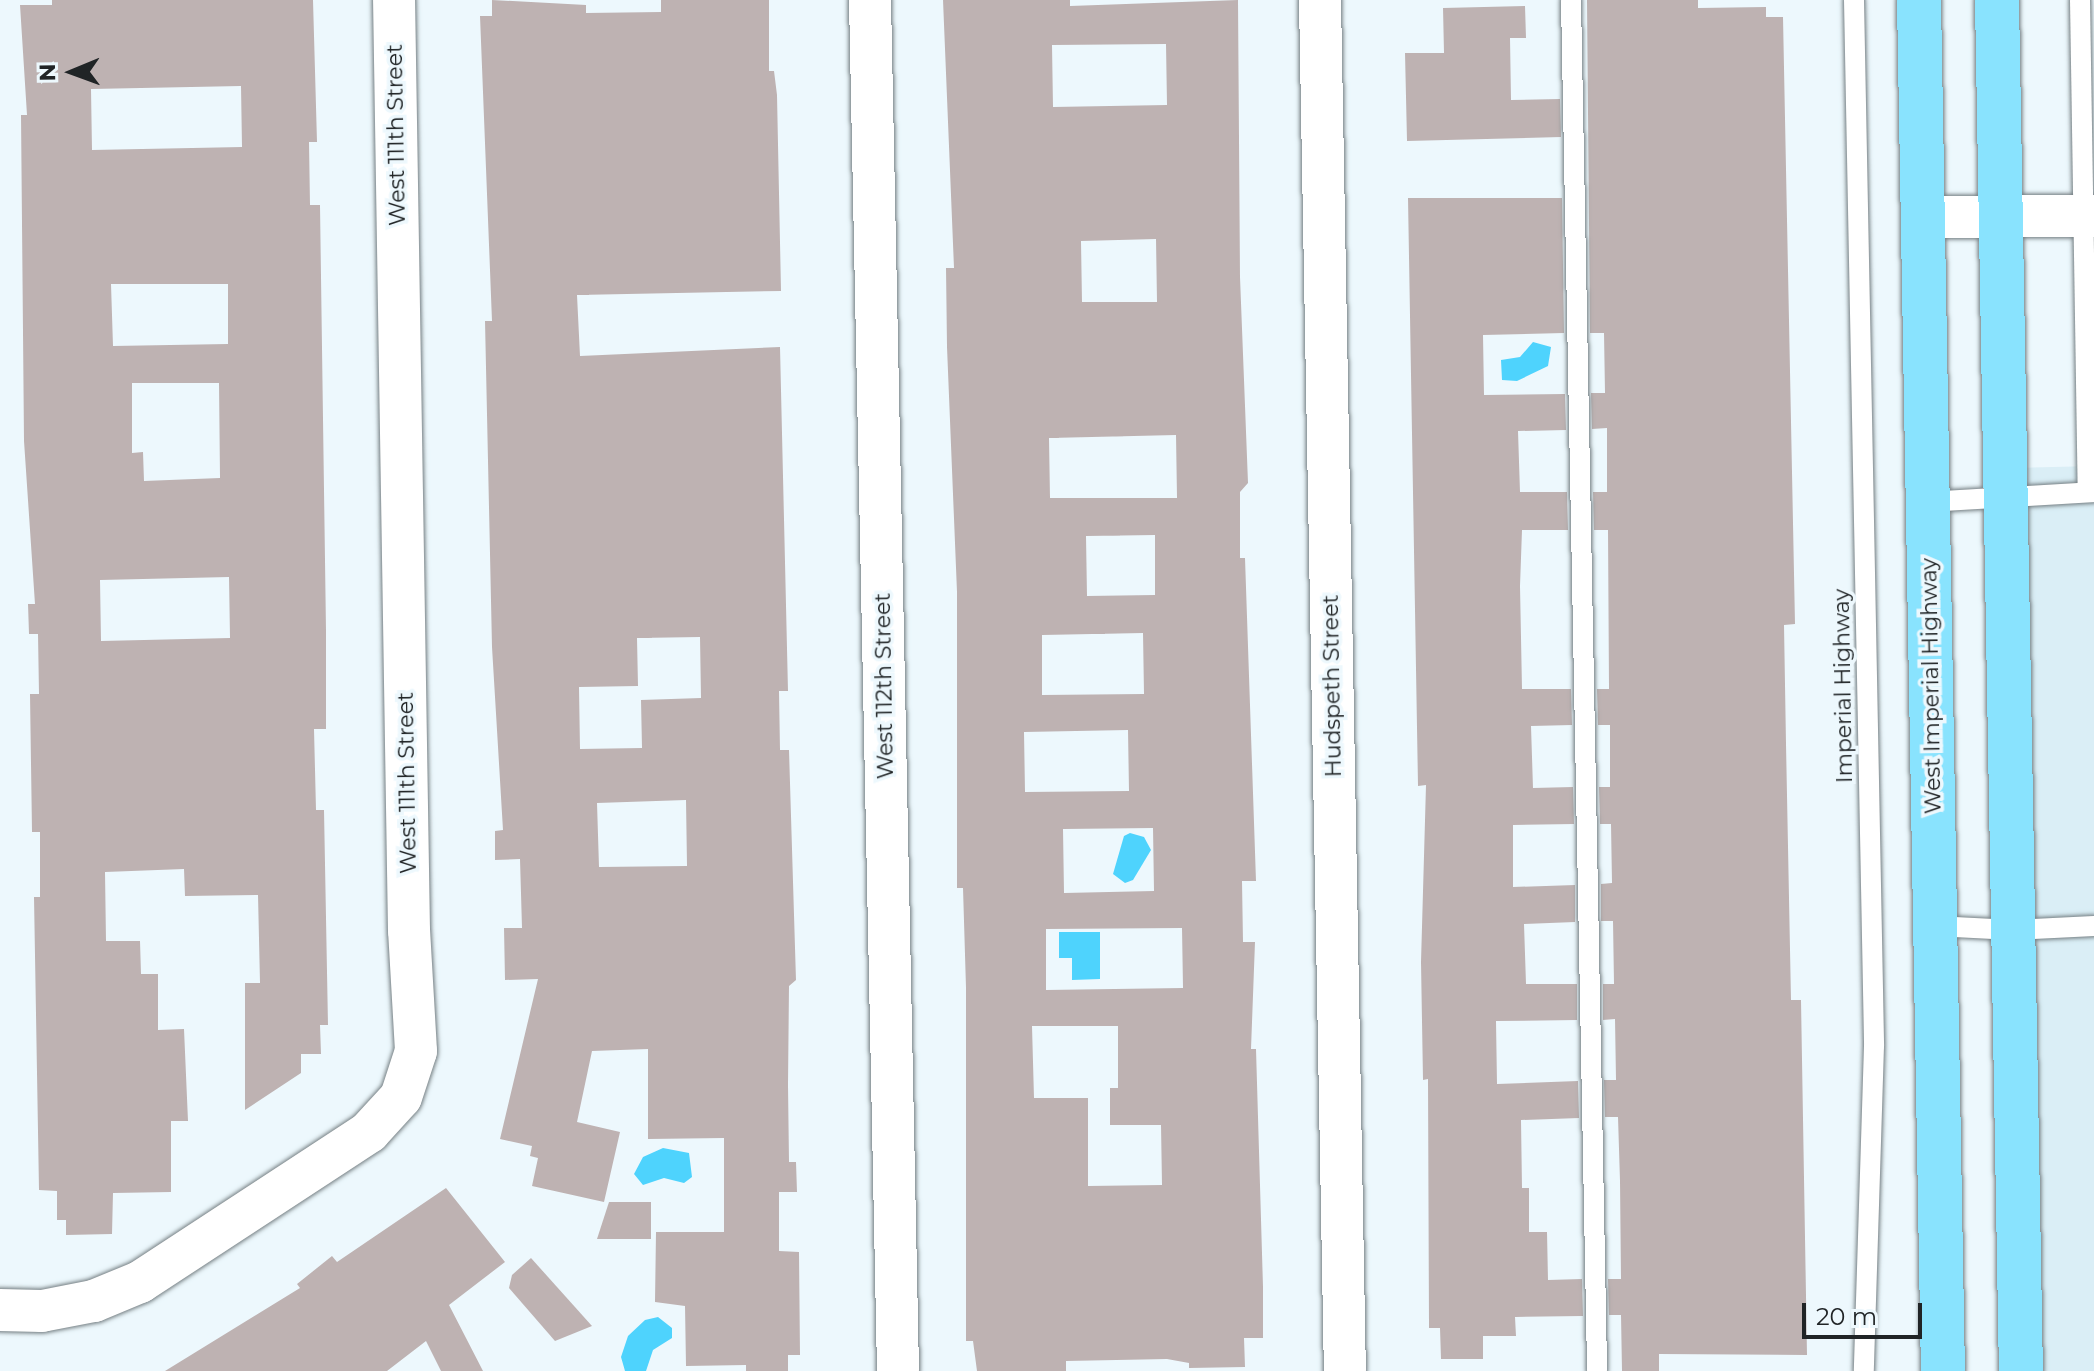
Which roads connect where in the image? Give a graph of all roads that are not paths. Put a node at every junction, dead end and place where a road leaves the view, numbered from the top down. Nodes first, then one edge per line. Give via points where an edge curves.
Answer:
1 (394, 0) edge
2 (870, 0) edge
3 (1320, 0) edge
4 (1571, 0) edge
5 (1854, 0) edge
6 (1919, 0) edge
7 (1997, 0) edge
8 (2080, 0) edge
9 (2001, 215) junction
10 (2089, 216) edge
11 (1923, 217) junction
12 (2091, 492) edge
13 (2006, 496) junction
14 (1928, 502) junction
15 (1935, 926) junction
16 (2094, 926) edge
17 (2013, 930) junction
18 (0, 1310) edge
19 (898, 1371) edge
20 (1345, 1371) edge
21 (1597, 1371) edge
22 (1864, 1371) edge
23 (1943, 1371) edge
24 (2021, 1371) edge

1 - 18 street, West 111th Street via 409,915 416,1051 401,1097 369,1132 140,1282 94,1301 42,1311
2 - 19 street, West 112th Street
3 - 20 street, Hudspeth Street
4 - 21 lane
5 - 22 lane, Imperial Highway via 1874,1046
6 - 11 main road, West Imperial Highway
7 - 9 main road
8 - 10 lane
9 - 10 street
9 - 11 street
9 - 13 main road
10 - 12 lane
11 - 14 main road, West Imperial Highway
12 - 13 lane
13 - 14 lane
13 - 17 main road
14 - 15 main road, West Imperial Highway
15 - 17 lane
15 - 23 main road, West Imperial Highway
16 - 17 lane
17 - 24 main road

